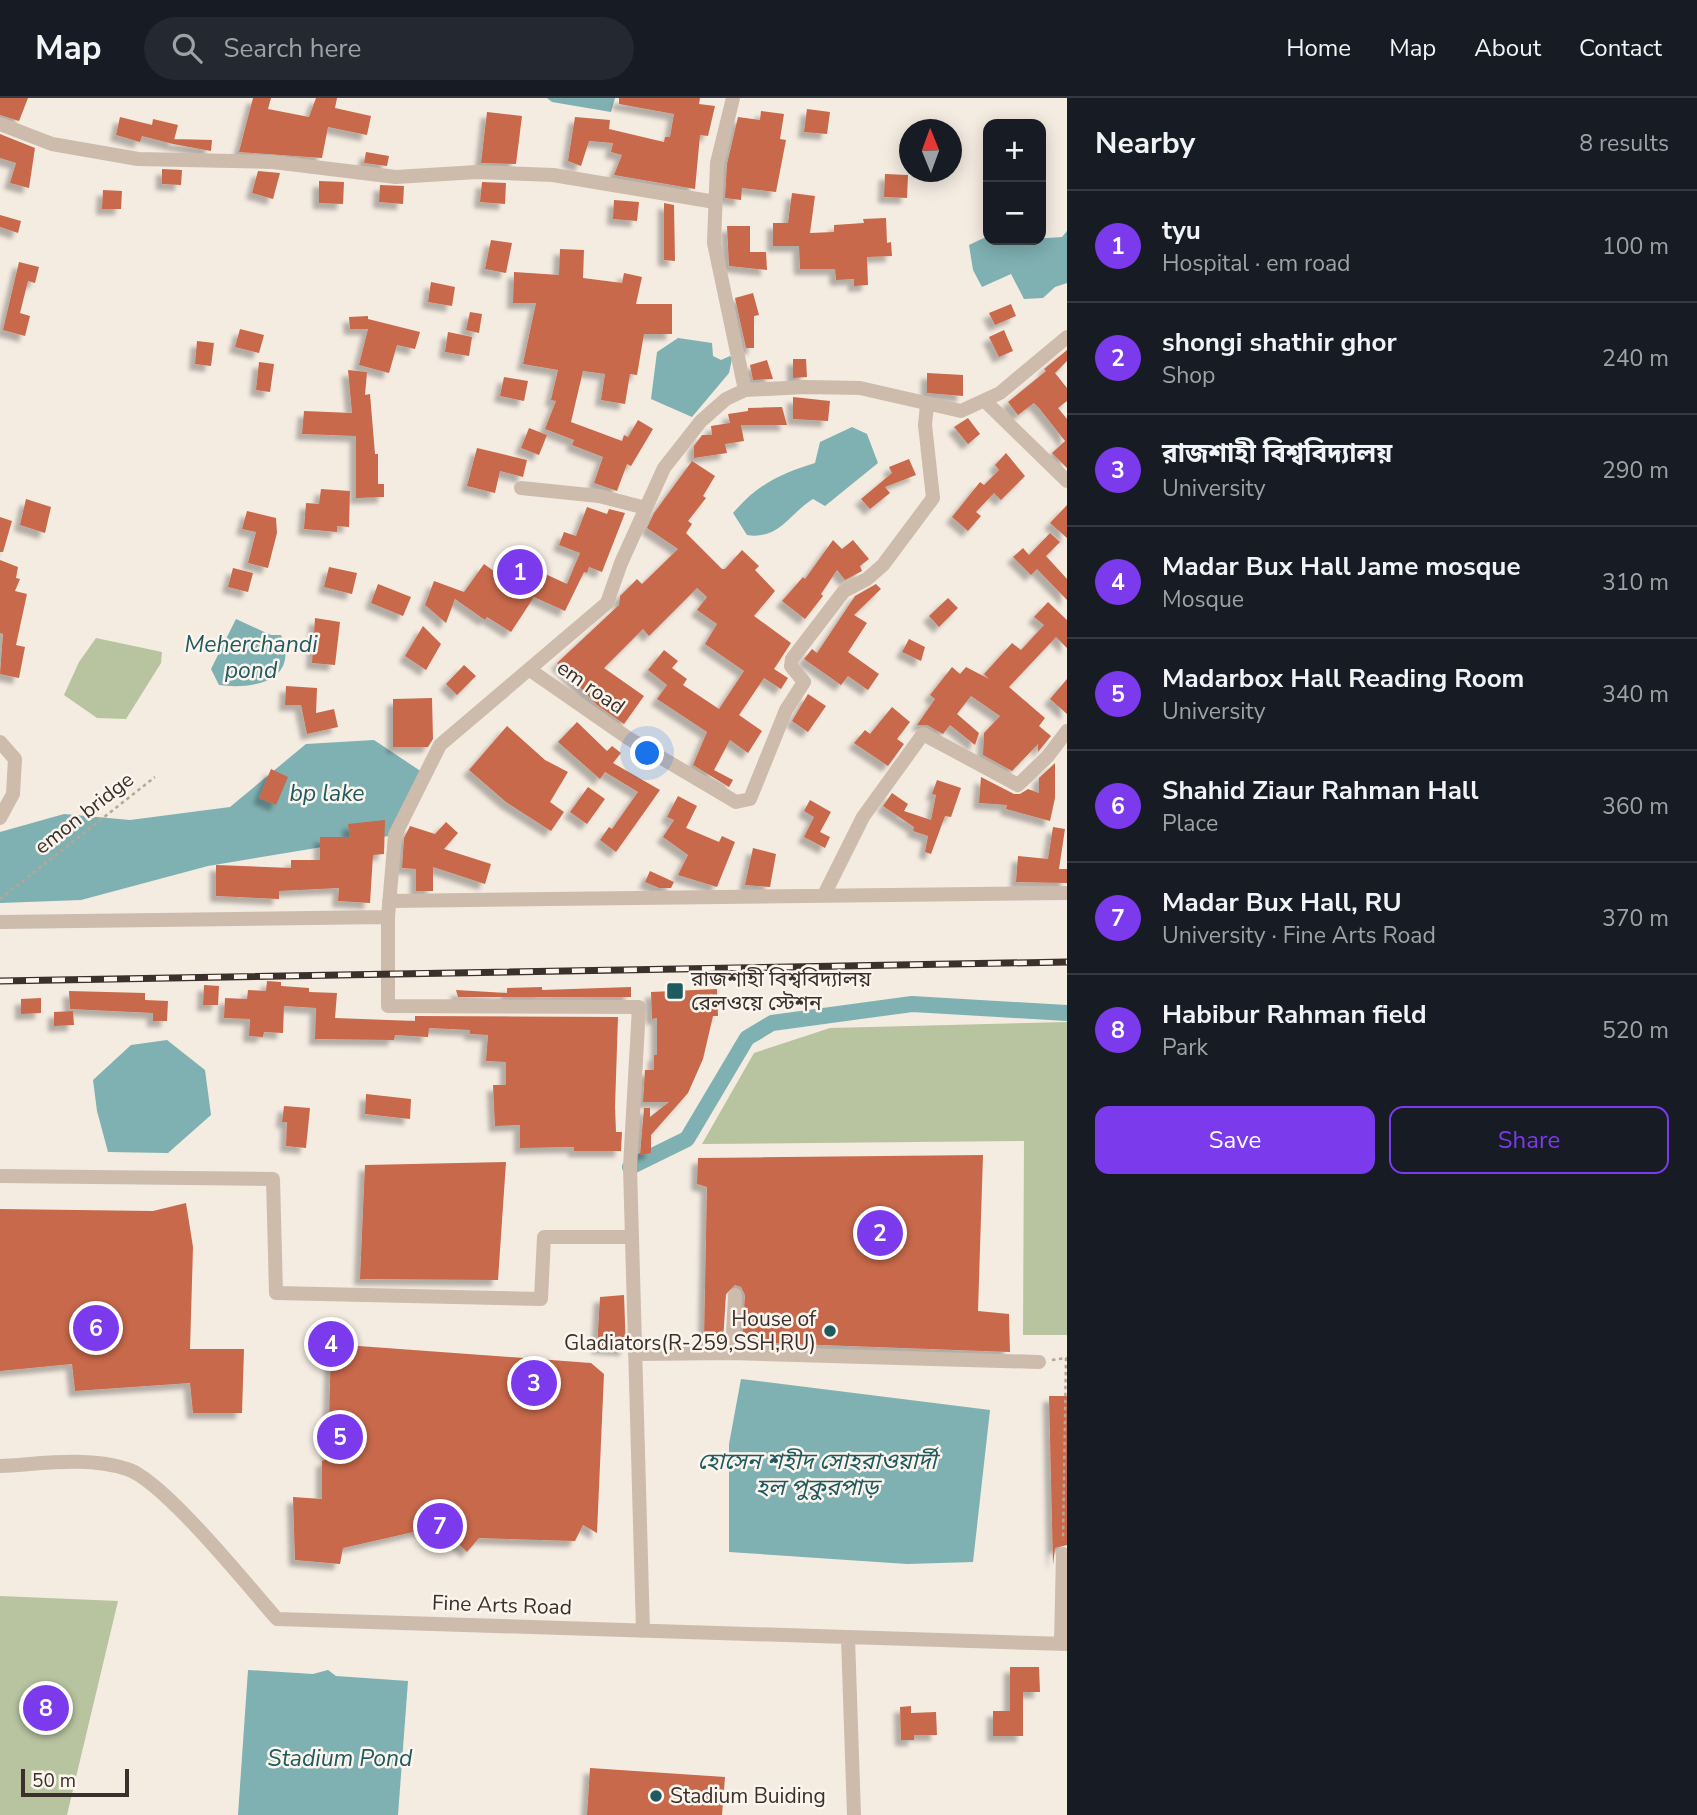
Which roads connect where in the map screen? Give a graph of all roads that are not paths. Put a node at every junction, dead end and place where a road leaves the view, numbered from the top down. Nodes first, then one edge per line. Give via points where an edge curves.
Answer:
1 (733, 98) edge
2 (0, 124) edge
3 (715, 202) junction
4 (1067, 337) edge
5 (745, 390) junction
6 (985, 401) junction
7 (927, 405) junction
8 (1061, 466) edge
9 (1067, 481) edge
10 (522, 488) dead end
11 (646, 508) junction
12 (530, 670) junction
13 (1067, 731) edge
14 (0, 742) edge
15 (1, 816) edge
16 (825, 893) junction
17 (1067, 893) edge
18 (389, 901) junction
19 (387, 918) junction
20 (0, 922) edge
21 (0, 1176) edge
22 (632, 1237) junction
23 (735, 1295) dead end
24 (732, 1353) junction
25 (635, 1354) junction
26 (1039, 1362) road end
27 (0, 1466) edge
28 (1063, 1554) road end
29 (643, 1631) junction
30 (848, 1638) junction
31 (1064, 1644) edge
32 (854, 1815) edge

1 - 3 street via 717,163
2 - 3 street via 52,144 138,159 274,162 396,177 477,172 553,175
3 - 5 street via 714,243
4 - 6 street
5 - 7 street via 860,388
5 - 11 street via 701,421 664,468
6 - 7 street via 961,411
6 - 8 street
7 - 12 street, em road via 933,498 883,565 844,591 792,659 804,682 786,710 750,799 736,802 628,738
8 - 9 street
10 - 11 street via 599,496
11 - 12 street via 607,603
12 - 18 street via 440,745 394,835
13 - 16 street via 1018,785 923,734 863,817
14 - 15 street via 15,759 13,794
16 - 17 street
16 - 18 street
18 - 19 street
19 - 20 street
19 - 22 street via 388,1006 639,1007 630,1167
21 - 22 street via 273,1179 276,1293 541,1299 544,1237
22 - 25 street
23 - 24 street
24 - 25 street
24 - 26 street
25 - 29 street
27 - 29 street, Fine Arts Road via 68,1462 130,1469 169,1499 277,1619
28 - 31 street
29 - 30 street, Fine Arts Road
30 - 31 street, Fine Arts Road
30 - 32 street

